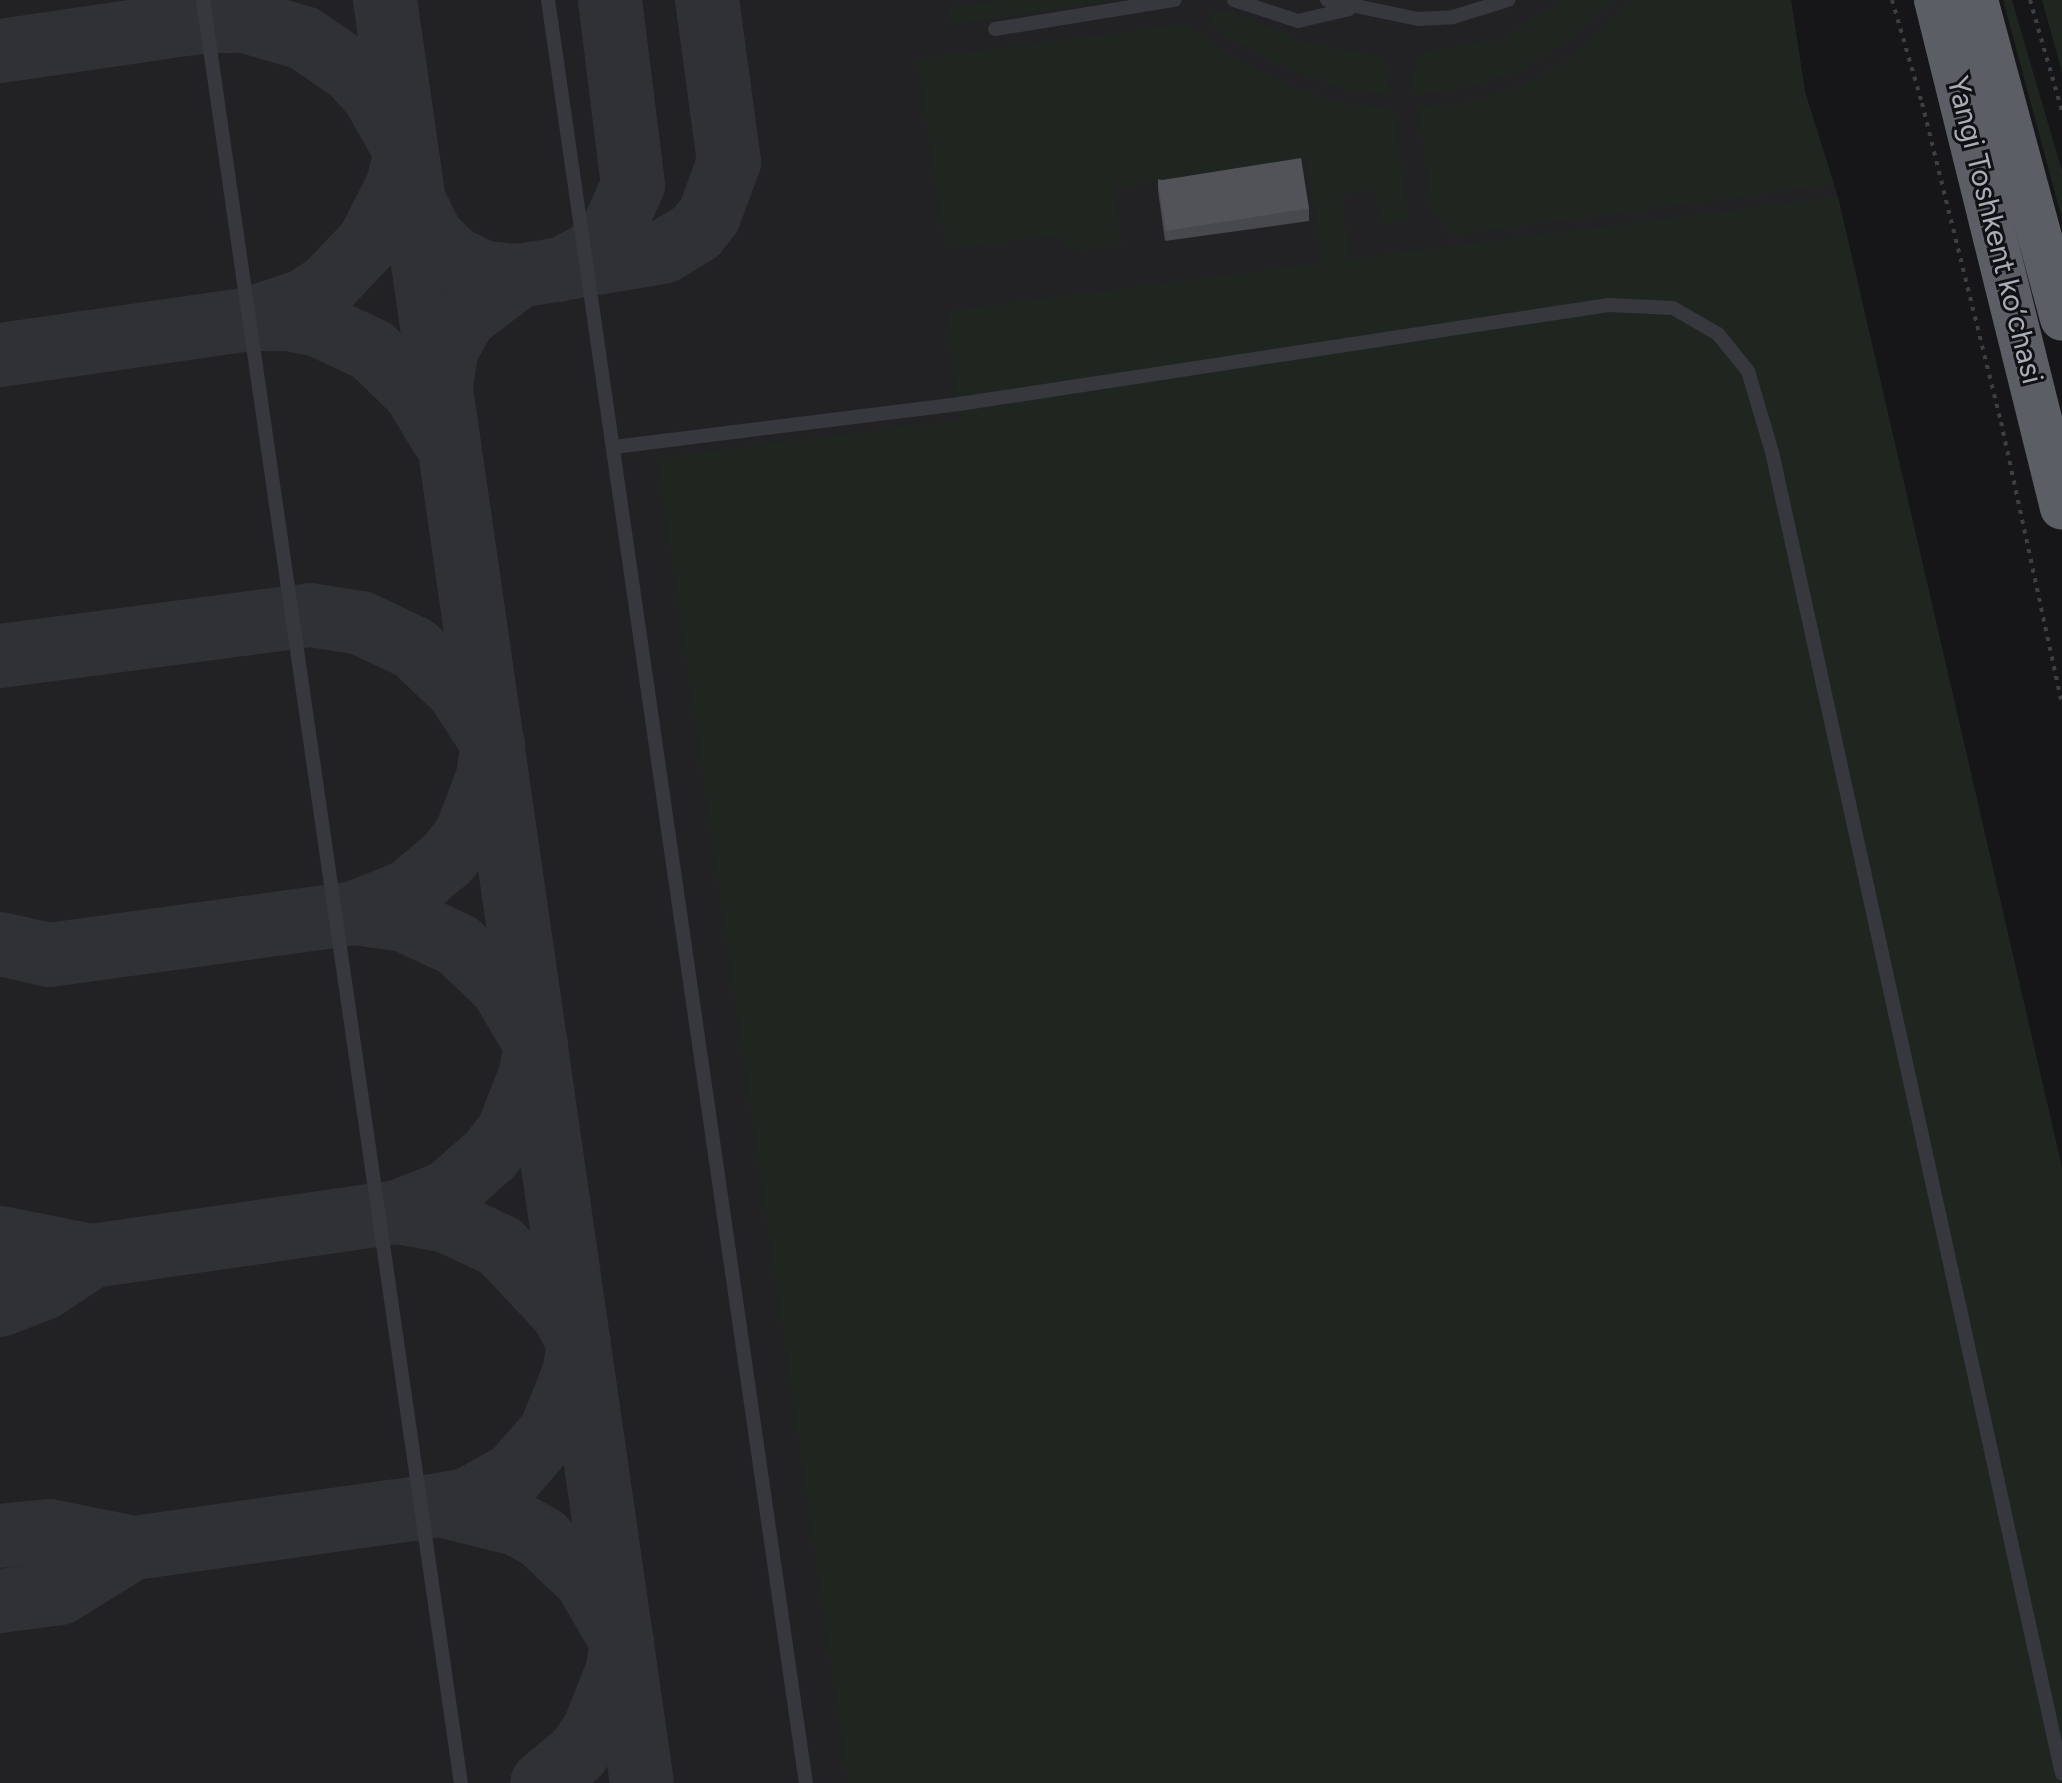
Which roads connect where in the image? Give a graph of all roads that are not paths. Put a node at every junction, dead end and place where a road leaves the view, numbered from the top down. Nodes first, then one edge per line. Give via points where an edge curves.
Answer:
1 (203, 0) edge
2 (548, 0) edge
3 (1175, 0) edge
4 (1234, 0) edge
5 (1327, 0) edge
6 (1508, 0) edge
7 (1936, 0) edge
8 (1976, 0) edge
9 (1354, 8) junction
10 (995, 29) dead end
11 (2062, 319) edge
12 (614, 447) junction
13 (2062, 508) edge
14 (2062, 1774) edge
15 (461, 1783) edge
16 (806, 1783) edge

1 - 15 lane
2 - 12 lane
3 - 10 lane
4 - 9 lane via 1298,21
5 - 9 lane
6 - 9 lane via 1453,17 1418,19
7 - 13 highway, Yangi Toshkent ko‘chasi
8 - 11 highway, Yangi Toshkent ko‘chasi
12 - 14 lane via 959,404 1608,305 1673,308 1718,334 1748,371 1772,452
12 - 16 lane

